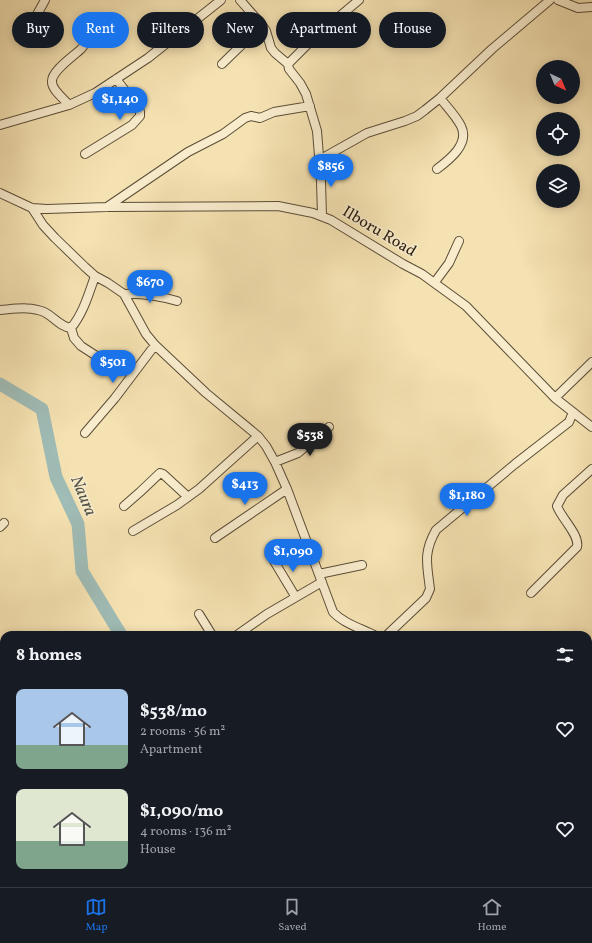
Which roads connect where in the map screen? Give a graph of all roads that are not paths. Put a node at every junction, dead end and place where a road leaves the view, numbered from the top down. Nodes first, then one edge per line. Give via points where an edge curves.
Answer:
1 (46, 0) edge
2 (221, 0) edge
3 (240, 0) edge
4 (359, 0) edge
5 (550, 0) edge
6 (558, 0) edge
7 (592, 6) edge
8 (39, 12) edge
9 (251, 12) edge
10 (268, 38) edge
11 (81, 48) edge
12 (238, 48) edge
13 (222, 64) dead end
14 (288, 64) junction
15 (116, 79) junction
16 (440, 98) junction
17 (69, 105) junction
18 (310, 106) junction
19 (0, 125) edge
20 (85, 154) dead end
21 (319, 160) junction
22 (437, 170) dead end
23 (0, 193) edge
24 (107, 207) junction
25 (32, 208) junction
26 (322, 216) junction
27 (459, 242) dead end
28 (95, 276) junction
29 (435, 282) junction
30 (124, 294) junction
31 (177, 301) dead end
32 (0, 310) edge
33 (71, 328) junction
34 (155, 345) junction
35 (592, 362) edge
36 (112, 366) dead end
37 (555, 398) junction
38 (572, 412) junction
39 (329, 426) dead end
40 (592, 426) edge
41 (86, 433) dead end
42 (258, 436) junction
43 (275, 462) junction
44 (592, 468) edge
45 (287, 489) junction
46 (188, 497) junction
47 (124, 506) dead end
48 (133, 531) dead end
49 (215, 538) dead end
50 (274, 561) dead end
51 (362, 565) dead end
52 (320, 578) junction
53 (532, 593) dead end
54 (295, 596) junction
55 (199, 614) dead end
56 (210, 631) edge
57 (243, 631) edge
58 (366, 631) edge
59 (391, 631) edge

1 - 8 street
2 - 15 street via 148,58
3 - 9 street
4 - 14 street via 314,37
5 - 16 street
6 - 7 street via 578,8
10 - 14 street via 271,48
11 - 17 street via 52,79 55,89
12 - 13 street
14 - 18 street
15 - 17 street via 95,93
15 - 20 street via 139,108 140,116 132,125
16 - 21 street via 417,116 367,133
16 - 22 street via 461,126 462,142 456,152
17 - 19 street
18 - 21 street via 317,131
18 - 24 street via 274,112 260,118 245,118 223,134 188,152
21 - 26 street
23 - 25 street, Ilboru Road
24 - 25 street, Ilboru Road via 68,210
24 - 26 street, Ilboru Road via 278,206
25 - 28 street via 55,238
26 - 29 street, Ilboru Road
27 - 29 street via 450,263
28 - 30 street
28 - 33 street
29 - 37 street, Ilboru Road via 466,306
30 - 31 street via 140,293
30 - 34 street
32 - 33 street via 19,308 44,312
33 - 36 street via 74,338 81,346
34 - 41 street
34 - 42 street via 206,393
35 - 37 street
37 - 38 street, Ilboru Road
38 - 40 street, Ilboru Road
38 - 59 street via 569,422 436,530 426,556 429,593
39 - 43 street via 298,454
42 - 43 street
42 - 46 street
43 - 45 street
44 - 53 street via 564,495 557,506 576,536 577,547
45 - 49 street
45 - 52 street
46 - 47 street via 160,473
46 - 48 street
50 - 54 street
51 - 52 street
52 - 54 street
52 - 58 street via 329,605 336,616
54 - 57 street
55 - 56 street

